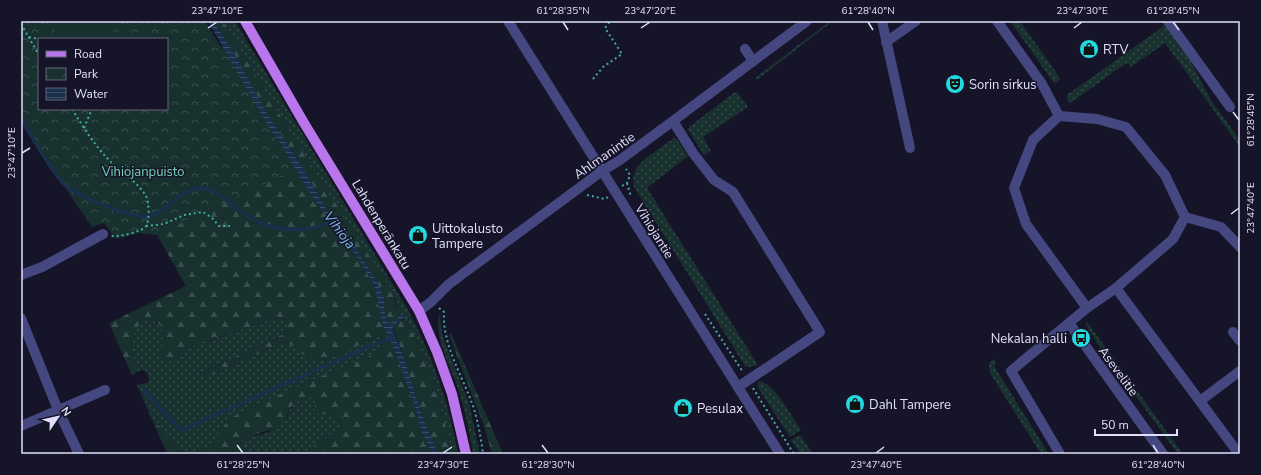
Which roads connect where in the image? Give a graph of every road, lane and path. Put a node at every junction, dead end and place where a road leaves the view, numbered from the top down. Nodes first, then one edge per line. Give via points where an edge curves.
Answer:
1 (245, 21) edge
2 (508, 21) edge
3 (610, 21) edge
4 (807, 21) edge
5 (882, 21) edge
6 (916, 21) edge
7 (997, 21) edge
8 (1168, 21) edge
9 (21, 24) edge
10 (29, 37) junction
11 (38, 39) edge
12 (886, 42) junction
13 (745, 49) dead end
14 (38, 53) edge
15 (753, 61) junction
16 (593, 79) dead end
17 (1230, 107) dead end
18 (73, 110) edge
19 (92, 110) edge
20 (1059, 116) junction
21 (673, 122) junction
22 (84, 128) junction
23 (910, 148) dead end
24 (602, 171) junction
25 (627, 183) dead end
26 (632, 198) dead end
27 (1185, 217) junction
28 (146, 226) junction
29 (230, 226) dead end
30 (103, 234) joint
31 (1240, 247) edge
32 (21, 275) edge
33 (1116, 288) junction
34 (431, 302) junction
35 (1087, 308) junction
36 (702, 309) dead end
37 (419, 312) junction
38 (21, 318) edge
39 (1069, 323) junction
40 (1234, 332) dead end
41 (1240, 341) edge
42 (1240, 371) edge
43 (748, 380) junction
44 (738, 387) junction
45 (105, 390) dead end
46 (1200, 401) junction
47 (58, 410) junction
48 (21, 426) edge
49 (1240, 453) edge
50 (79, 454) edge
51 (466, 454) edge
52 (483, 454) edge
53 (780, 454) edge
54 (794, 454) edge
55 (1060, 454) edge
56 (1163, 454) edge

1 - 37 main road, Lahdenperänkatu
2 - 24 street, Vihiojantie
3 - 16 path via 605,28 622,54 603,67
4 - 15 street, Ahlmanintie
5 - 12 street
6 - 12 street
7 - 20 street via 1042,84
8 - 17 street
9 - 10 path
10 - 11 path
10 - 14 path
12 - 23 street
13 - 15 street
15 - 21 street, Ahlmanintie
18 - 22 path
19 - 22 path
20 - 27 street via 1098,118 1126,127 1165,175
20 - 35 street via 1034,140 1014,188 1026,224
21 - 24 street, Ahlmanintie
21 - 43 street via 714,180 733,192 820,332
22 - 28 path via 112,163 141,189 149,210
24 - 34 street, Ahlmanintie via 449,284
24 - 44 street, Vihiojantie
25 - 26 path
27 - 31 street via 1221,227
27 - 33 street via 1173,239
28 - 29 path via 164,224 184,215 203,212 219,226
28 - 30 path via 136,232 117,237
30 - 32 street via 42,267
33 - 35 street
33 - 46 street
34 - 37 street, Ahlmanintie
34 - 52 path via 444,312 446,339 473,407
35 - 39 street
36 - 43 path
37 - 51 main road, Lahdenperänkatu via 452,394
38 - 47 street
39 - 55 street via 1011,371
39 - 56 street, Asevelitie
40 - 41 street
42 - 46 street
43 - 44 street
43 - 54 path
44 - 53 street, Vihiojantie
45 - 47 street
46 - 49 street
47 - 48 street
47 - 50 street

